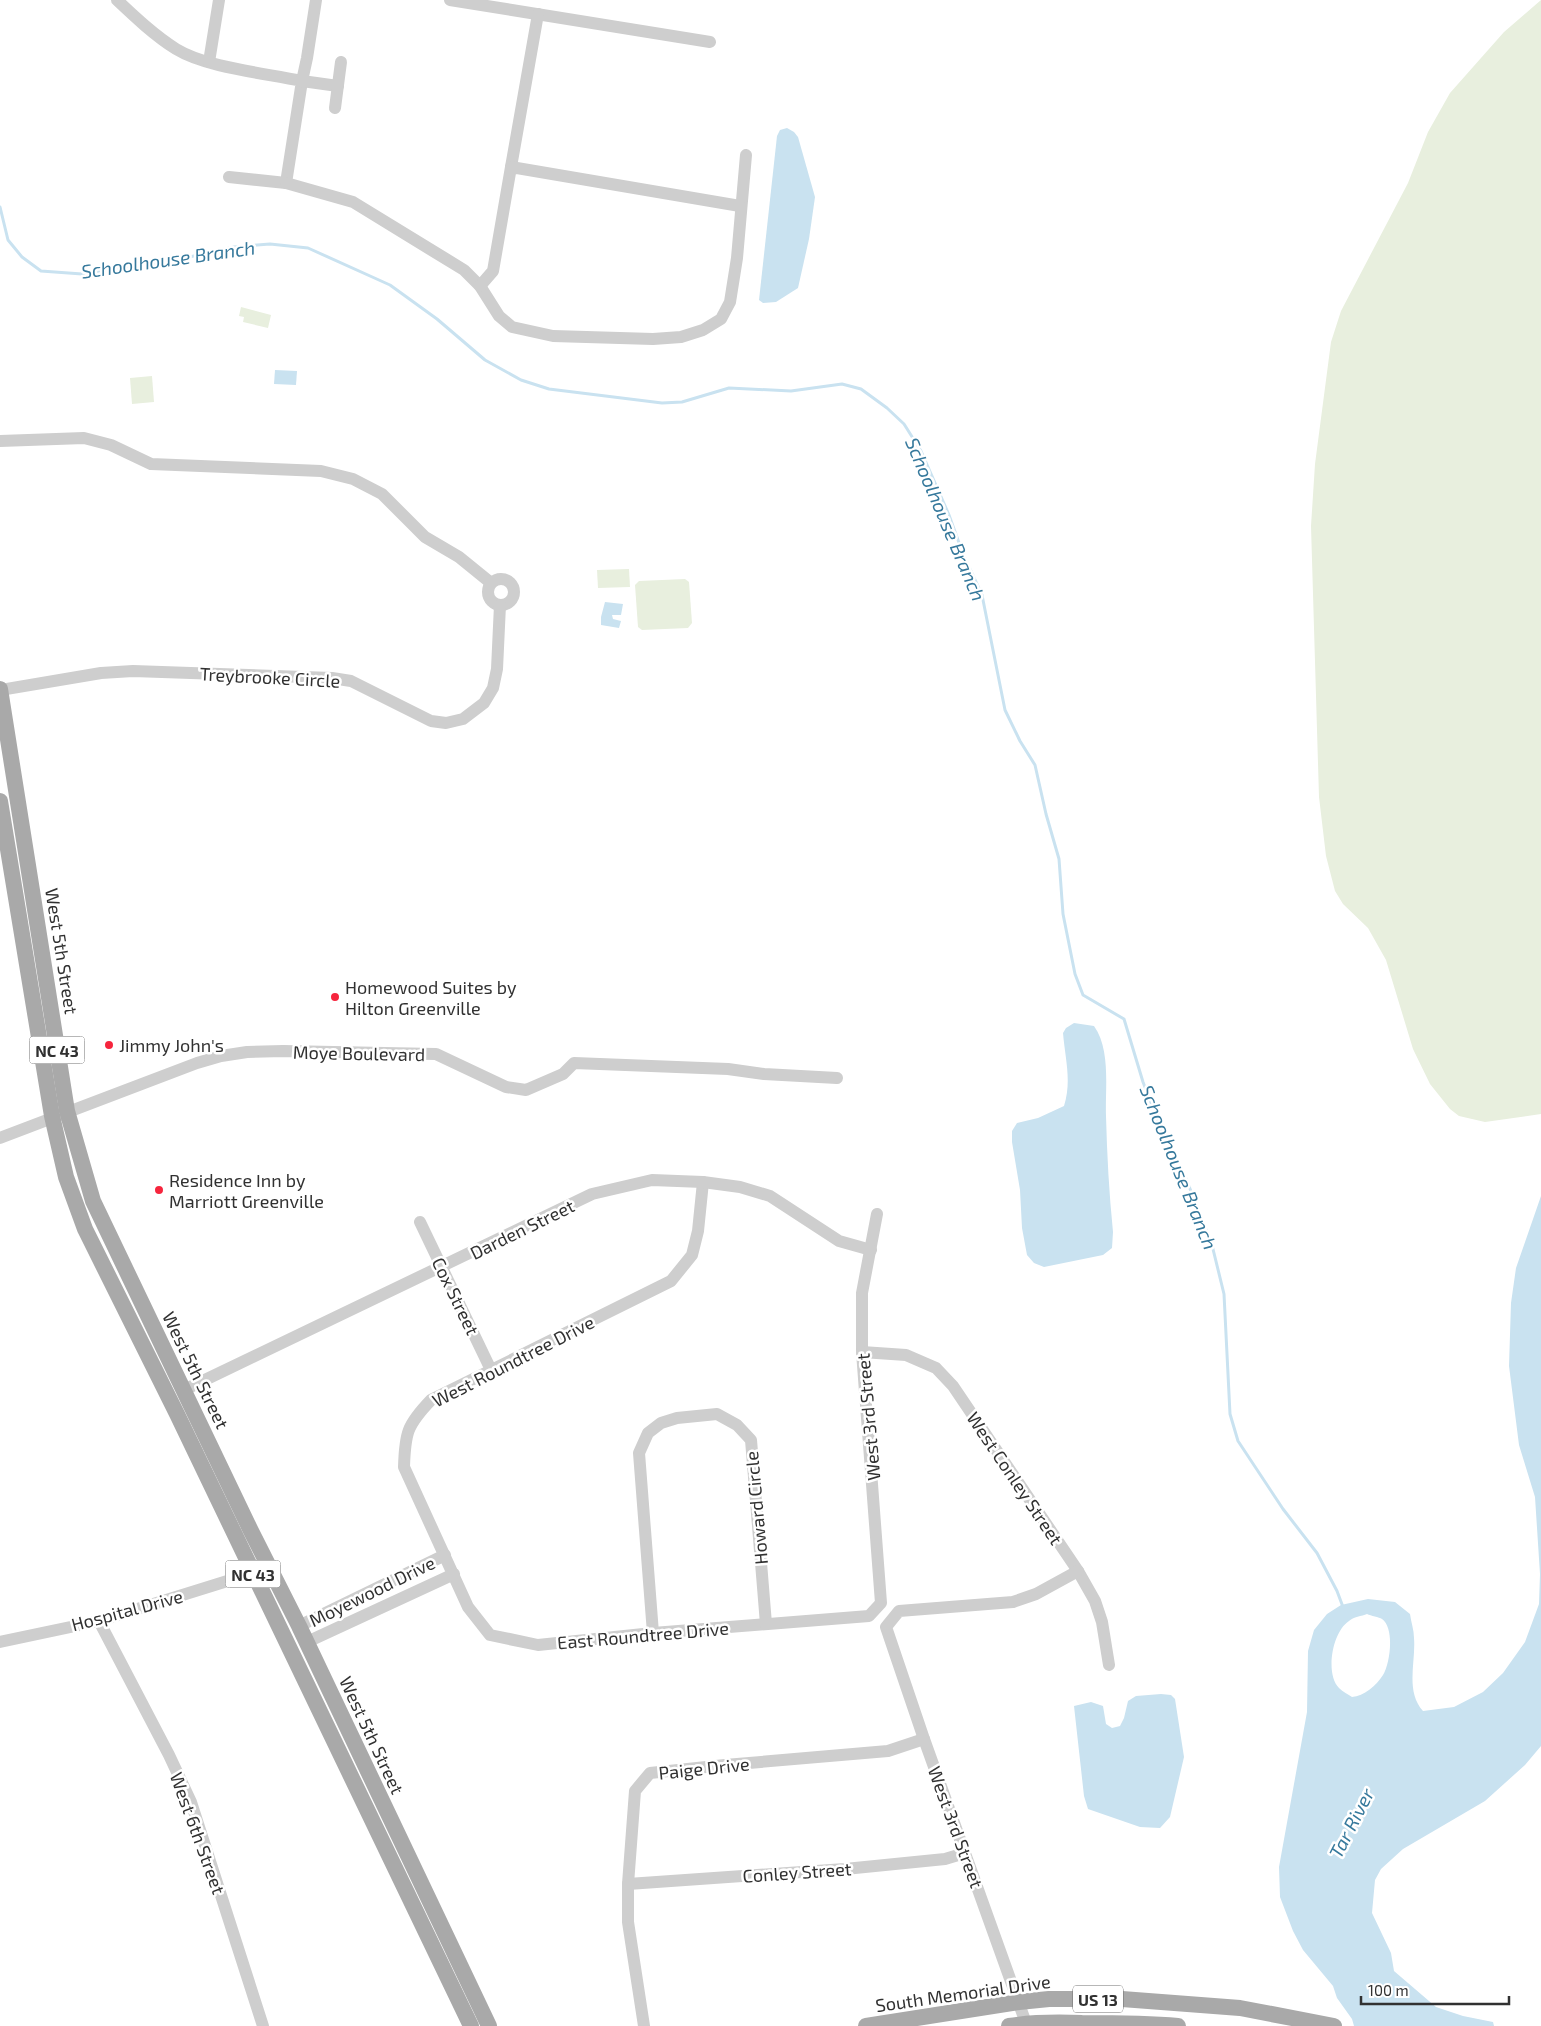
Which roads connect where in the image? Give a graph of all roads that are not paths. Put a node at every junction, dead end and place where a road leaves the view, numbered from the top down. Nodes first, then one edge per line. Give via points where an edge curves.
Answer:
1 (117, 0) edge
2 (219, 0) edge
3 (316, 0) edge
4 (450, 0) edge
5 (538, 14) junction
6 (710, 42) dead end
7 (209, 62) junction
8 (341, 62) dead end
9 (302, 81) junction
10 (338, 86) junction
11 (335, 108) dead end
12 (746, 155) dead end
13 (511, 167) junction
14 (229, 177) dead end
15 (286, 183) junction
16 (740, 206) junction
17 (480, 286) junction
18 (0, 441) edge
19 (491, 583) junction
20 (500, 605) junction
21 (0, 690) edge
22 (0, 800) edge
23 (837, 1078) dead end
24 (59, 1114) junction
25 (0, 1138) edge
26 (703, 1182) junction
27 (877, 1214) dead end
28 (420, 1222) dead end
29 (871, 1250) junction
30 (442, 1268) junction
31 (862, 1352) junction
32 (491, 1370) junction
33 (184, 1390) junction
34 (176, 1414) junction
35 (227, 1522) junction
36 (250, 1531) junction
37 (445, 1555) junction
38 (1078, 1571) junction
39 (253, 1573) junction
40 (454, 1574) junction
41 (869, 1616) joint
42 (99, 1621) junction
43 (766, 1624) junction
44 (299, 1626) junction
45 (653, 1633) junction
46 (0, 1642) edge
47 (307, 1642) junction
48 (1109, 1665) dead end
49 (924, 1739) junction
50 (966, 1853) junction
51 (628, 1884) junction
52 (1018, 2002) junction
53 (1027, 2025) edge
54 (263, 2026) edge
55 (470, 2026) edge
56 (489, 2026) edge
57 (644, 2026) edge
58 (866, 2026) edge
59 (1009, 2026) edge
60 (1178, 2026) edge
61 (1332, 2026) edge

1 - 7 street via 146,27 177,49
2 - 7 street
3 - 9 street
4 - 5 street
5 - 6 street
5 - 13 street
7 - 9 street
8 - 10 street
9 - 10 street
9 - 15 street
10 - 11 street
12 - 16 street
13 - 16 street
13 - 17 street via 493,271
14 - 15 street
15 - 17 street via 354,202 464,270
16 - 17 street via 730,302 721,319 704,330 681,337 653,339 553,336 512,327 499,316
18 - 19 street via 84,438 111,445 151,464 321,472 353,479 382,494 425,537 459,557
19 - 20 street via 488,595 492,602
19 - 20 street via 503,579 512,586 513,597
20 - 21 street, Treybrooke Circle via 497,669 491,693 475,711 454,722 431,721 351,681 332,678 133,671 101,673
21 - 24 main road, West 5th Street / NC 43
22 - 24 main road, West 5th Street / NC 43
23 - 24 street, Moye Boulevard via 728,1069 574,1063 563,1074 526,1090 506,1087 436,1054 247,1052 197,1063
24 - 25 street, Moye Boulevard
24 - 33 main road, West 5th Street / NC 43 via 120,1262
24 - 34 main road, West 5th Street / NC 43 via 66,1177 85,1228
26 - 29 street, Darden Street via 770,1196 839,1241
26 - 30 street, Darden Street via 652,1180 592,1194
26 - 32 street, West Roundtree Drive via 692,1255 671,1281
27 - 29 street, West 3rd Street
28 - 30 street, Cox Street
29 - 31 street, West 3rd Street via 862,1293
30 - 32 street, Cox Street
30 - 33 street, Darden Street
31 - 38 street, West Conley Street via 906,1355 936,1368 953,1386
31 - 41 street, West 3rd Street via 882,1601
32 - 37 street, West Roundtree Drive via 431,1400 413,1418 405,1443 404,1467
33 - 36 main road, West 5th Street / NC 43
34 - 35 main road, West 5th Street / NC 43
34 - 36 main road via 191,1427 227,1499
35 - 39 main road, West 5th Street / NC 43
35 - 47 main road via 247,1547 294,1640 300,1644
36 - 44 main road, West 5th Street / NC 43
37 - 40 street, West Roundtree Drive
37 - 44 street, Moyewood Drive
38 - 48 street, West Conley Street via 1095,1601 1102,1622
38 - 49 street, West 3rd Street via 1036,1594 1013,1602 899,1611 886,1627
39 - 42 street, Hospital Drive
39 - 55 main road, West 5th Street / NC 43
40 - 45 street, East Roundtree Drive via 468,1607 490,1634 538,1645
40 - 47 street, Moyewood Drive
41 - 43 street, East Roundtree Drive
42 - 46 street, Hospital Drive
42 - 54 street, West 6th Street via 190,1799
43 - 45 street, East Roundtree Drive
43 - 45 street, Howard Circle via 751,1440 737,1425 718,1414 661,1423 648,1433 639,1453
44 - 47 main road, West 5th Street / NC 43
47 - 56 main road, West 5th Street / NC 43
49 - 50 street, West 3rd Street
49 - 51 street, Paige Drive via 888,1751 650,1773 635,1791
50 - 51 street, Conley Street via 945,1859 845,1869
50 - 52 street, West 3rd Street
51 - 57 street, Paige Drive via 628,1922
52 - 53 street, West 3rd Street
52 - 58 main road, South Memorial Drive / US 13
52 - 61 main road, South Memorial Drive / US 13 via 1058,1999 1167,2002 1240,2008
53 - 59 main road, US 13
53 - 60 main road, US 13 via 1139,2022

